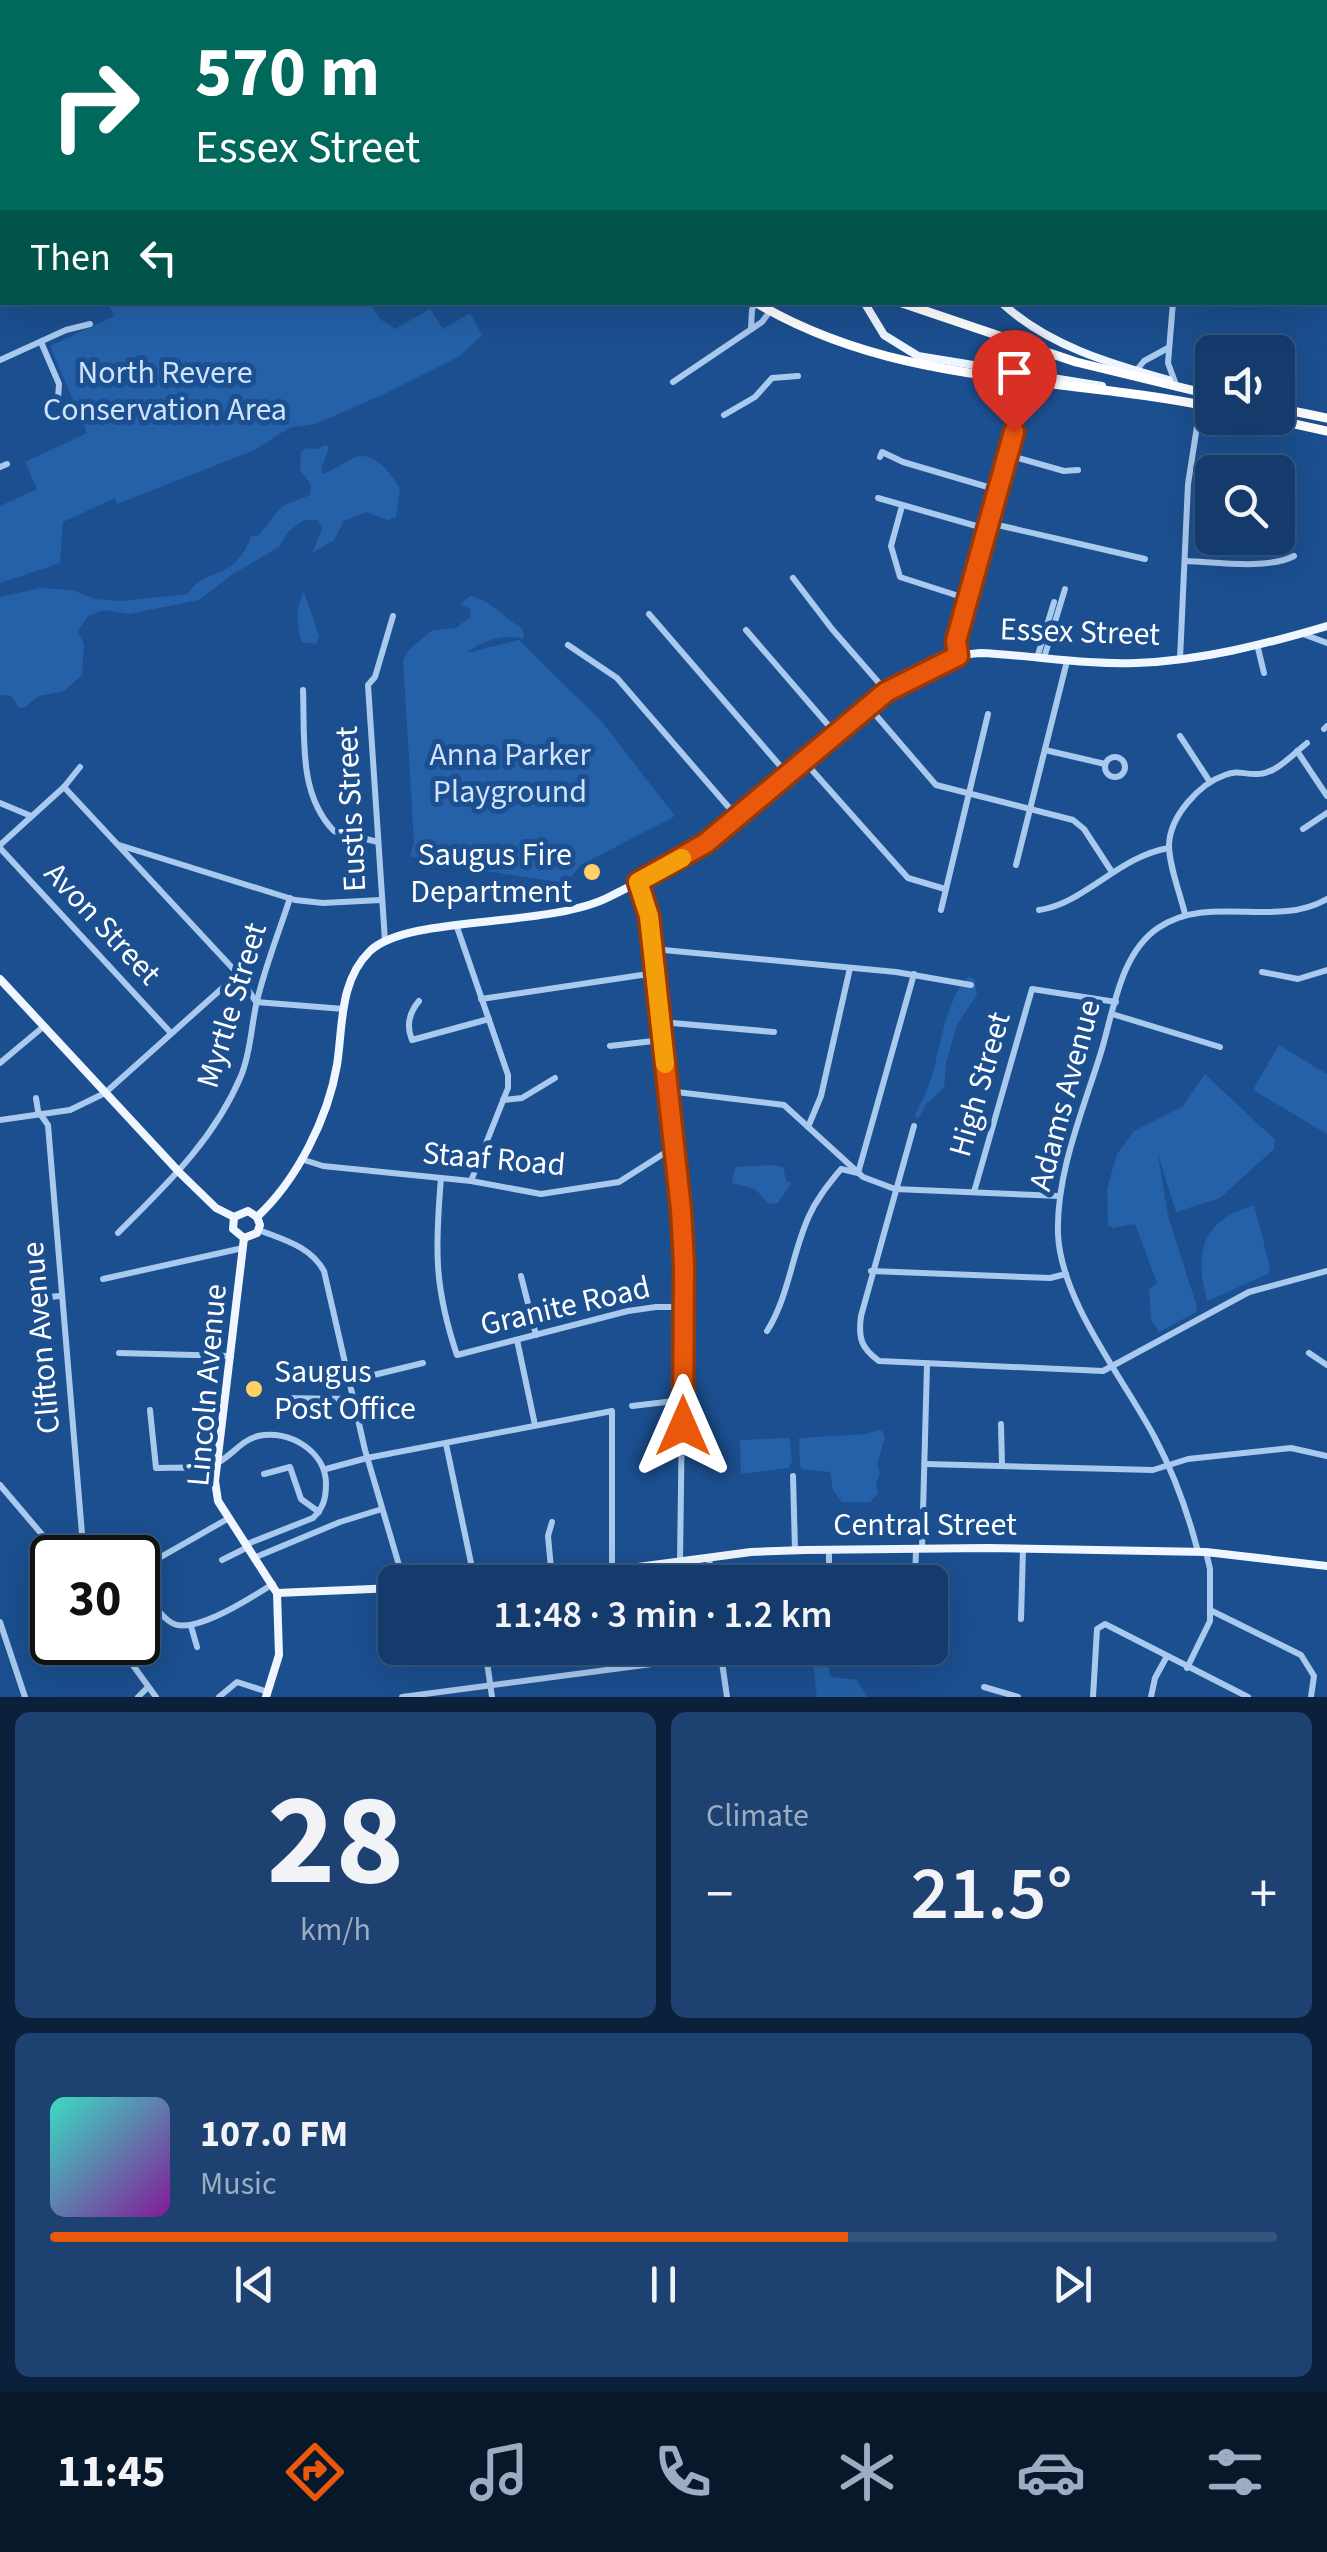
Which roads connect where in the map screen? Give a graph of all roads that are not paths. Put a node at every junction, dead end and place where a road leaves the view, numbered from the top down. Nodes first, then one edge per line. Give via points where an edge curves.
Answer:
1 (755, 305) edge
2 (760, 305) edge
3 (866, 305) edge
4 (908, 305) edge
5 (1005, 305) edge
6 (1173, 305) edge
7 (770, 311) junction
8 (90, 324) dead end
9 (752, 329) junction
10 (41, 342) junction
11 (1170, 348) junction
12 (0, 360) edge
13 (1136, 370) junction
14 (798, 376) dead end
15 (673, 382) dead end
16 (1175, 382) junction
17 (1195, 388) edge
18 (1195, 389) edge
19 (1125, 390) junction
20 (58, 399) dead end
21 (1195, 403) edge
22 (1016, 407) dead end
23 (1295, 411) edge
24 (724, 416) dead end
25 (1327, 418) edge
26 (1295, 424) edge
27 (1327, 431) edge
28 (1196, 435) edge
29 (881, 455) dead end
30 (1008, 455) junction
31 (1078, 470) dead end
32 (998, 490) junction
33 (878, 498) dead end
34 (902, 506) junction
35 (988, 526) junction
36 (1294, 556) dead end
37 (1145, 559) dead end
38 (1186, 561) junction
39 (793, 578) dead end
40 (1065, 589) dead end
41 (968, 599) junction
42 (1054, 602) dead end
43 (650, 614) dead end
44 (392, 616) dead end
45 (1327, 626) edge
46 (746, 630) dead end
47 (1301, 634) junction
48 (1327, 643) edge
49 (1258, 644) junction
50 (568, 645) dead end
51 (958, 656) junction
52 (1040, 658) junction
53 (1180, 659) junction
54 (1066, 660) junction
55 (1264, 673) dead end
56 (303, 690) dead end
57 (886, 692) junction
58 (868, 706) junction
59 (988, 714) dead end
60 (835, 734) junction
61 (1180, 736) dead end
62 (1307, 742) dead end
63 (1045, 750) junction
64 (1297, 751) junction
65 (803, 760) junction
66 (1105, 764) dead end
67 (80, 767) dead end
68 (788, 775) junction
69 (1210, 782) junction
70 (64, 787) junction
71 (968, 794) junction
72 (1327, 796) edge
73 (0, 803) edge
74 (1031, 809) junction
75 (1327, 814) edge
76 (31, 816) junction
77 (738, 818) junction
78 (1302, 829) dead end
79 (378, 842) junction
80 (118, 845) junction
81 (0, 847) edge
82 (1170, 848) junction
83 (1016, 865) dead end
84 (1112, 872) junction
85 (638, 882) junction
86 (945, 889) junction
87 (290, 898) junction
88 (1327, 898) edge
89 (381, 900) junction
90 (941, 910) dead end
91 (1039, 910) dead end
92 (1185, 914) junction
93 (457, 927) junction
94 (385, 941) junction
95 (652, 949) junction
96 (850, 968) junction
97 (1327, 970) edge
98 (1262, 972) dead end
99 (238, 974) junction
100 (655, 974) junction
101 (914, 974) junction
102 (0, 979) edge
103 (971, 985) dead end
104 (481, 999) junction
105 (419, 1001) dead end
106 (256, 1002) junction
107 (1116, 1002) junction
108 (344, 1009) junction
109 (1112, 1014) junction
110 (489, 1019) junction
111 (660, 1022) junction
112 (43, 1026) junction
113 (170, 1032) junction
114 (774, 1032) dead end
115 (662, 1040) junction
116 (610, 1046) dead end
117 (1220, 1046) dead end
118 (0, 1064) edge
119 (556, 1078) dead end
120 (668, 1091) junction
121 (105, 1093) junction
122 (36, 1098) dead end
123 (503, 1100) junction
124 (44, 1116) junction
125 (0, 1120) edge
126 (914, 1126) dead end
127 (808, 1127) junction
128 (674, 1147) junction
129 (301, 1159) junction
130 (180, 1173) junction
131 (858, 1173) junction
132 (441, 1178) junction
133 (470, 1181) junction
134 (895, 1189) junction
135 (974, 1192) junction
136 (1060, 1196) junction
137 (258, 1217) junction
138 (234, 1218) junction
139 (259, 1230) junction
140 (118, 1233) dead end
141 (244, 1243) junction
142 (871, 1271) junction
143 (1327, 1271) edge
144 (1066, 1274) junction
145 (521, 1276) dead end
146 (103, 1279) dead end
147 (60, 1296) junction
148 (38, 1298) dead end
149 (684, 1307) junction
150 (768, 1331) dead end
151 (536, 1336) junction
152 (517, 1340) junction
153 (1309, 1353) dead end
154 (119, 1354) dead end
155 (230, 1356) junction
156 (423, 1362) dead end
157 (927, 1365) junction
158 (1113, 1365) junction
159 (1327, 1365) edge
160 (349, 1381) junction
161 (277, 1398) dead end
162 (353, 1399) junction
163 (683, 1400) junction
164 (632, 1406) dead end
165 (150, 1410) dead end
166 (1001, 1424) dead end
167 (536, 1425) junction
168 (446, 1444) junction
169 (1327, 1456) edge
170 (367, 1458) junction
171 (217, 1464) junction
172 (926, 1464) junction
173 (1002, 1466) junction
174 (1169, 1466) junction
175 (326, 1470) junction
176 (264, 1474) dead end
177 (793, 1476) dead end
178 (0, 1485) edge
179 (382, 1509) junction
180 (319, 1512) junction
181 (229, 1518) junction
182 (552, 1522) dead end
183 (42, 1535) edge
184 (82, 1535) edge
185 (248, 1546) junction
186 (918, 1548) junction
187 (1023, 1549) junction
188 (795, 1550) junction
189 (830, 1550) junction
190 (1202, 1552) junction
191 (160, 1557) edge
192 (256, 1557) junction
193 (709, 1557) junction
194 (222, 1560) dead end
195 (680, 1561) junction
196 (399, 1565) edge
197 (471, 1565) edge
198 (551, 1565) edge
199 (612, 1565) edge
200 (653, 1565) edge
201 (710, 1565) edge
202 (830, 1565) edge
203 (916, 1565) edge
204 (1327, 1566) edge
205 (275, 1588) junction
206 (378, 1588) edge
207 (160, 1607) edge
208 (1210, 1610) junction
209 (1021, 1618) dead end
210 (0, 1622) edge
211 (191, 1626) junction
212 (196, 1648) dead end
213 (1166, 1658) junction
214 (133, 1665) edge
215 (487, 1665) edge
216 (644, 1665) edge
217 (722, 1665) edge
218 (1187, 1668) junction
219 (490, 1685) junction
220 (148, 1686) junction
221 (984, 1688) dead end
222 (267, 1694) edge
223 (420, 1696) edge
224 (25, 1697) edge
225 (138, 1697) edge
226 (156, 1697) edge
227 (219, 1697) edge
228 (402, 1697) edge
229 (492, 1697) edge
230 (726, 1697) edge
231 (1018, 1697) edge
232 (1092, 1697) edge
233 (1151, 1697) edge
234 (1248, 1697) edge
235 (1312, 1697) edge

1 - 9 street
2 - 7 highway
3 - 19 main road via 884,335 918,356
4 - 18 highway via 1076,362
5 - 13 main road via 1069,346
6 - 11 street
7 - 9 street
7 - 19 highway via 892,360
8 - 10 street
9 - 15 street
10 - 12 street
10 - 20 street
11 - 13 street
11 - 16 street
13 - 16 main road
14 - 24 street via 772,378 755,398
16 - 17 main road
19 - 21 highway
22 - 30 street
23 - 25 highway
26 - 27 highway
28 - 38 street
29 - 32 street
30 - 31 street
30 - 32 street
32 - 35 street
33 - 34 street
34 - 35 street
34 - 41 street via 891,546 900,577
35 - 37 street
35 - 41 street
36 - 38 street
38 - 53 street
39 - 57 street
40 - 52 street
41 - 51 street
42 - 52 street
43 - 68 street
44 - 79 street, Eustis Street via 368,685
45 - 47 main road, Essex Street
46 - 60 street
47 - 48 street
47 - 49 main road, Essex Street
49 - 53 main road, Essex Street
49 - 55 street
50 - 77 street via 617,678
51 - 52 main road, Essex Street
51 - 57 main road, Essex Street
52 - 54 main road, Essex Street
53 - 54 main road, Essex Street
54 - 63 street
56 - 79 street via 305,769 318,808 334,831
57 - 58 main road, Essex Street
58 - 60 main road, Essex Street
58 - 71 street via 936,785
59 - 71 street
60 - 65 main road, Essex Street
61 - 69 street
62 - 64 street
63 - 66 street
63 - 74 street
64 - 69 street via 1272,771 1240,770
64 - 72 street
65 - 68 main road, Essex Street
65 - 86 street via 908,878
67 - 70 street
68 - 77 main road, Essex Street
69 - 82 street via 1182,813
70 - 76 street
70 - 80 street
71 - 74 street
71 - 86 street
73 - 76 street
74 - 83 street
74 - 84 street via 1076,822
75 - 78 street
76 - 81 street
77 - 85 main road, Essex Street
79 - 89 street, Eustis Street
80 - 87 street
80 - 99 street
81 - 113 street, Avon Street
82 - 84 street
82 - 92 street
84 - 91 street via 1065,903
85 - 93 main road, Essex Street via 576,910
85 - 95 street
86 - 90 street
87 - 89 street
87 - 106 street, Myrtle Street
88 - 92 street via 1285,913
89 - 94 street, Eustis Street
92 - 107 street, Adams Avenue via 1139,945
93 - 94 main road, Essex Street
93 - 104 street
94 - 108 main road via 358,966
95 - 96 street
95 - 100 street
96 - 101 street
96 - 127 street via 822,1096
97 - 98 street via 1298,978
99 - 106 street
99 - 113 street
100 - 104 street
100 - 111 street
101 - 103 street
101 - 131 street
102 - 112 main road
104 - 110 street
105 - 110 street via 410,1015 412,1040
106 - 108 street
106 - 130 street, Myrtle Street via 242,1072 226,1108
107 - 109 street, Adams Avenue
107 - 135 street, High Street via 1032,989
108 - 129 main road via 337,1068
109 - 117 street
109 - 136 street, Adams Avenue
110 - 123 street via 508,1075
111 - 114 street
111 - 115 street
112 - 118 street
112 - 121 main road
113 - 121 street
115 - 116 street
115 - 120 street
119 - 123 street via 522,1098
120 - 127 street via 784,1105
120 - 128 street
121 - 124 street
121 - 130 main road
122 - 124 street, Clifton Avenue
123 - 133 street
124 - 125 street
124 - 147 street, Clifton Avenue
126 - 134 street
127 - 131 street
128 - 133 street, Staaf Road via 619,1182 589,1189 540,1194
128 - 149 street
129 - 132 street, Staaf Road
129 - 137 main road
130 - 138 main road
130 - 140 street, Myrtle Street
131 - 134 street
131 - 150 street via 841,1169 820,1195
132 - 133 street, Staaf Road
132 - 152 street, Granite Road via 436,1254 442,1312 457,1355
134 - 135 street
134 - 142 street
135 - 136 street
136 - 144 street, Adams Avenue
137 - 138 main road via 248,1211
137 - 139 main road
138 - 141 main road via 234,1232
139 - 141 main road
139 - 160 street via 316,1257
141 - 146 street
141 - 155 main road, Lincoln Avenue
142 - 144 street
142 - 157 street via 858,1334 865,1351 879,1361
143 - 158 street via 1233,1299
144 - 158 street, Adams Avenue
145 - 151 street
147 - 148 street
147 - 184 street, Clifton Avenue
149 - 151 street, Granite Road via 656,1306
149 - 163 street
151 - 152 street, Granite Road
152 - 167 street
153 - 159 street
154 - 155 street
155 - 171 main road, Lincoln Avenue
156 - 160 street
157 - 158 street via 1103,1371
157 - 172 street
158 - 174 street, Adams Avenue
160 - 162 street
161 - 162 street
162 - 170 street
163 - 164 street
163 - 195 street
165 - 171 street via 156,1468
166 - 173 street
167 - 168 street
167 - 199 street via 612,1411
168 - 170 street
168 - 197 street
169 - 174 street via 1290,1448
170 - 175 street
170 - 179 street
171 - 175 street via 240,1445 273,1436 316,1451
171 - 181 main road, Lincoln Avenue via 218,1501
172 - 173 street
172 - 186 street
173 - 174 street
174 - 190 street, Adams Avenue
175 - 180 street
176 - 180 street via 290,1467 301,1499
177 - 188 street
178 - 183 street
179 - 192 street
179 - 196 street
180 - 185 street
181 - 185 main road, Lincoln Avenue
181 - 191 street
182 - 198 street
185 - 192 main road, Lincoln Avenue
185 - 194 street
186 - 187 main road, Central Street
186 - 189 main road, Central Street
186 - 203 street
187 - 190 main road, Central Street
187 - 209 street
188 - 189 main road, Central Street
188 - 193 main road, Central Street
189 - 202 street
190 - 204 main road, Central Street
190 - 208 street, Adams Avenue via 1210,1569
192 - 205 main road, Lincoln Avenue
193 - 195 main road, Central Street
193 - 201 street
195 - 200 main road, Central Street
205 - 206 main road
205 - 211 street
205 - 222 main road via 279,1655
207 - 211 street via 172,1622
208 - 218 street
208 - 235 street via 1302,1654 1314,1676
210 - 224 street
211 - 212 street
213 - 218 street
213 - 232 street via 1100,1625
213 - 233 street
214 - 220 street
215 - 219 street
216 - 219 street
217 - 230 street
218 - 234 street
219 - 223 street
219 - 229 street
220 - 225 street
220 - 226 street
221 - 231 street
222 - 227 street via 237,1682
223 - 228 street

